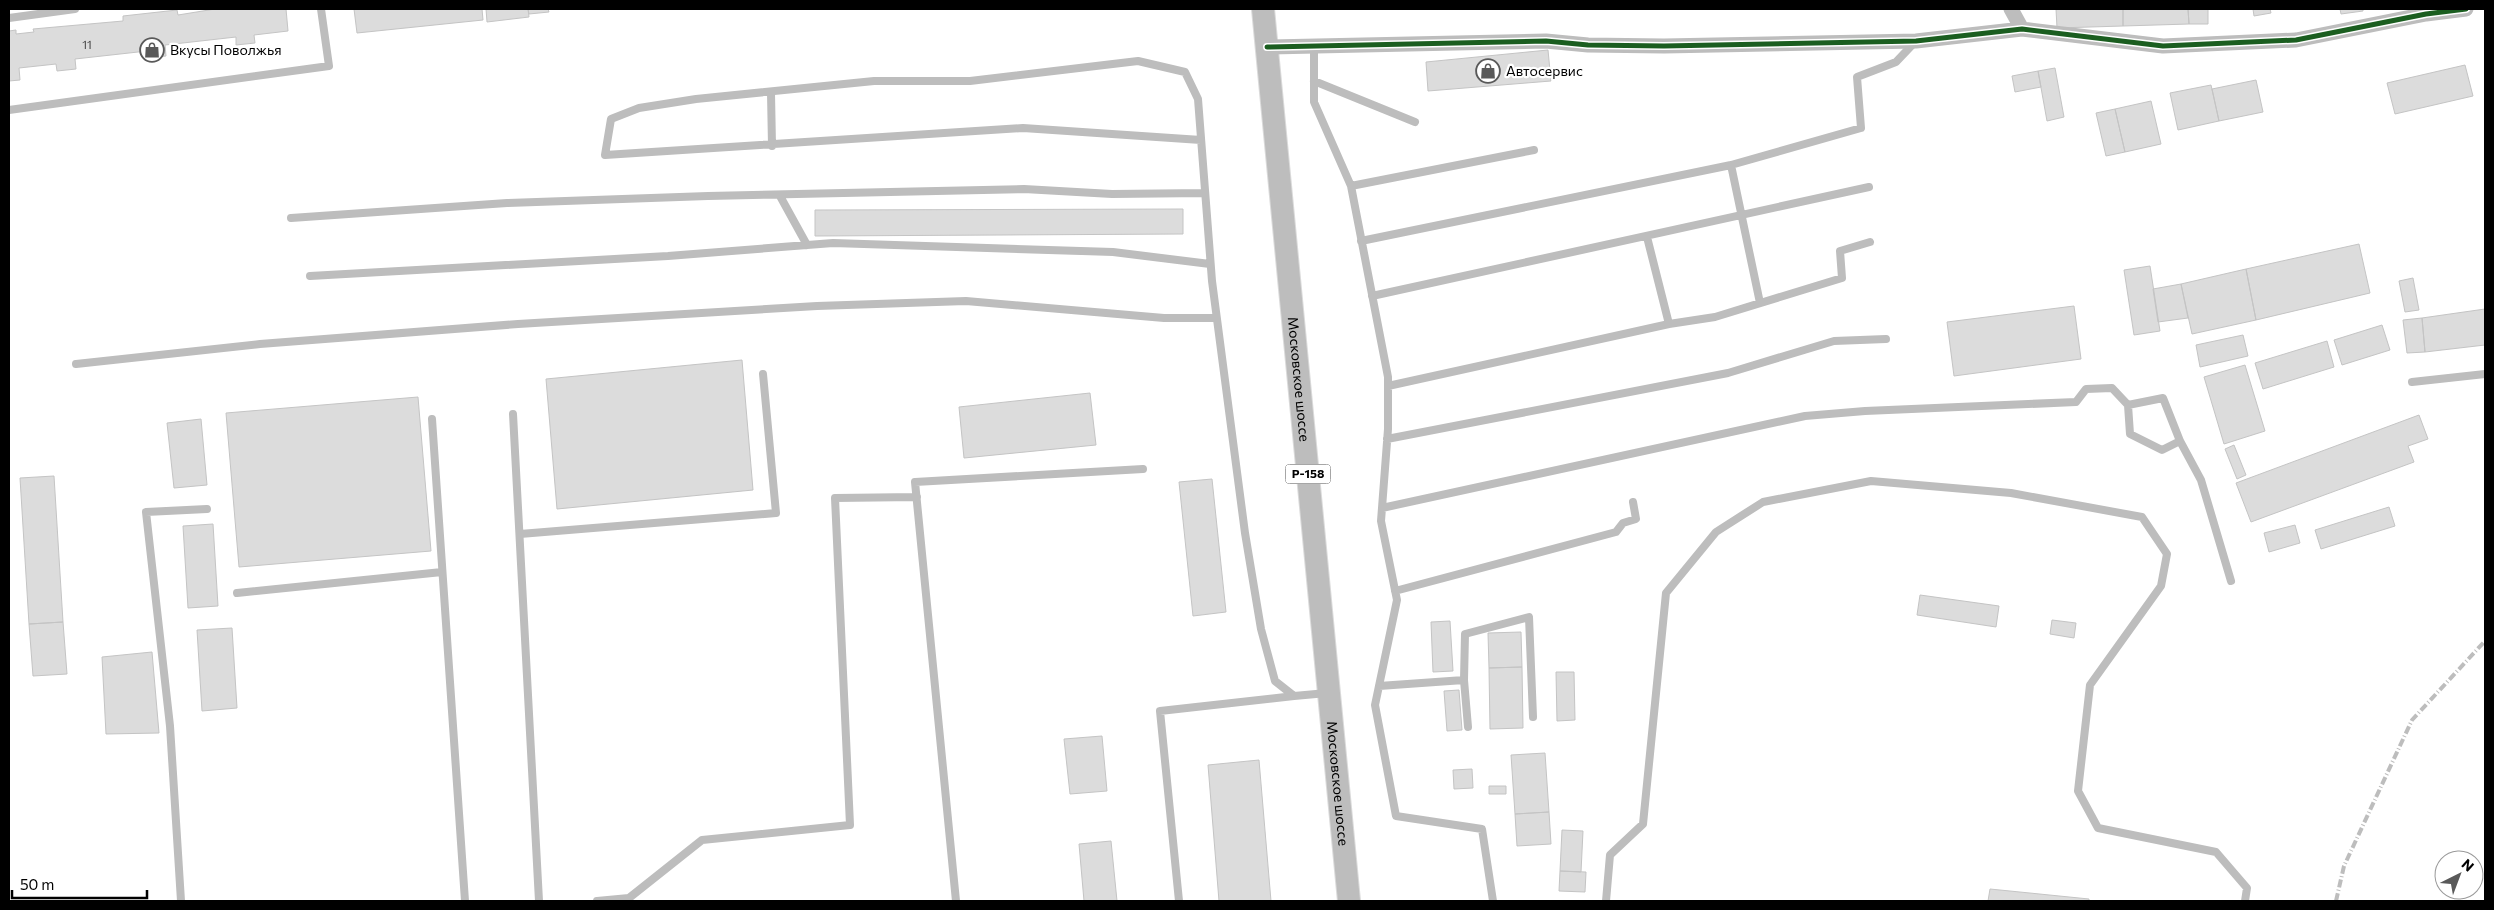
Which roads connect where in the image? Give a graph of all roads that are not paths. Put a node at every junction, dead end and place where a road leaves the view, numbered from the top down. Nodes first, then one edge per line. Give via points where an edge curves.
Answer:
1 (75, 9) edge
2 (321, 9) edge
3 (1263, 9) edge
4 (2011, 9) edge
5 (2466, 9) edge
6 (9, 18) edge
7 (2022, 29) junction
8 (1916, 41) junction
9 (1314, 45) junction
10 (1267, 47) junction
11 (1314, 81) junction
12 (771, 93) junction
13 (9, 110) edge
14 (1415, 122) dead end
15 (1201, 140) junction
16 (772, 146) junction
17 (1534, 150) dead end
18 (1731, 165) junction
19 (1351, 186) junction
20 (1869, 187) dead end
21 (1205, 193) junction
22 (780, 196) junction
23 (1742, 216) junction
24 (291, 218) dead end
25 (1647, 237) junction
26 (1361, 241) junction
27 (1870, 242) dead end
28 (807, 245) junction
29 (1210, 264) junction
30 (310, 276) dead end
31 (1372, 296) junction
32 (1760, 303) junction
33 (1216, 318) junction
34 (1669, 324) junction
35 (1886, 339) dead end
36 (76, 364) dead end
37 (763, 374) dead end
38 (2485, 374) edge
39 (2412, 382) dead end
40 (1388, 386) junction
41 (2128, 405) junction
42 (513, 414) dead end
43 (432, 419) dead end
44 (1387, 439) junction
45 (2180, 441) junction
46 (1144, 470) dead end
47 (917, 497) junction
48 (1633, 502) dead end
49 (1382, 508) junction
50 (207, 510) dead end
51 (520, 534) junction
52 (442, 572) junction
53 (2231, 582) dead end
54 (1395, 591) junction
55 (238, 593) dead end
56 (1464, 680) junction
57 (1379, 686) junction
58 (1328, 693) junction
59 (1294, 696) junction
60 (1533, 717) dead end
61 (1468, 727) dead end
62 (181, 901) edge
63 (465, 901) edge
64 (539, 901) edge
65 (598, 901) edge
66 (956, 901) edge
67 (1178, 901) edge
68 (1349, 901) edge
69 (1493, 901) edge
70 (1606, 901) edge
71 (2245, 901) edge

1 - 6 lane
2 - 13 lane via 329,66
3 - 10 main road, Московское шоссе / Р-158
4 - 7 street
5 - 7 street via 2296,40 2267,42 2163,46
7 - 8 street
8 - 9 street via 1664,46 1546,41
8 - 18 lane via 1896,62 1857,77 1861,128
9 - 10 street
9 - 11 lane
10 - 58 main road, Московское шоссе / Р-158
11 - 14 lane
11 - 19 lane via 1314,102
12 - 15 lane via 874,81 970,81 1138,61 1185,72 1198,99
12 - 16 lane
12 - 16 lane via 696,99 639,108 611,119 605,155
15 - 16 lane via 1023,128
15 - 21 lane
17 - 19 lane
18 - 23 lane
18 - 26 lane
19 - 26 lane
20 - 23 lane
21 - 22 lane via 1112,194 1024,189
21 - 29 lane
22 - 24 lane via 507,203
22 - 28 lane
23 - 25 lane
23 - 32 lane
25 - 31 lane
25 - 34 lane
26 - 31 lane
27 - 32 lane via 1840,251 1842,278
28 - 29 lane via 833,242 1113,252
28 - 30 lane
29 - 33 lane
31 - 40 lane
32 - 34 lane via 1715,317
33 - 36 lane via 1164,318 966,301 817,306 300,341
33 - 59 lane via 1261,629 1275,681
34 - 40 lane
35 - 44 lane via 1834,341 1728,373
37 - 51 lane via 776,513
38 - 39 lane
40 - 44 lane
41 - 45 lane via 2163,398
41 - 45 lane via 2130,434 2162,450
41 - 49 lane via 2112,388 2086,389 2076,402 1805,416
42 - 51 lane
43 - 52 lane
44 - 49 lane
45 - 53 lane via 2201,480
46 - 47 lane via 915,482
47 - 65 lane via 835,498 850,826 702,840 630,898
47 - 66 lane
48 - 54 lane via 1636,519 1623,523 1616,532
49 - 54 lane
50 - 62 lane via 146,512 170,726
51 - 64 lane
52 - 55 lane
52 - 63 lane
54 - 57 lane via 1397,600
56 - 57 lane
56 - 60 lane via 1465,634 1529,617
56 - 61 lane
57 - 69 lane via 1375,705 1396,816 1482,829
58 - 59 lane
58 - 68 main road, Московское шоссе / Р-158
59 - 67 lane via 1160,711
70 - 71 lane via 1610,855 1643,824 1666,593 1716,532 1763,502 1871,481 2011,493 2142,518 2167,554 2161,586 2090,685 2078,791 2098,828 2216,852 2247,888

